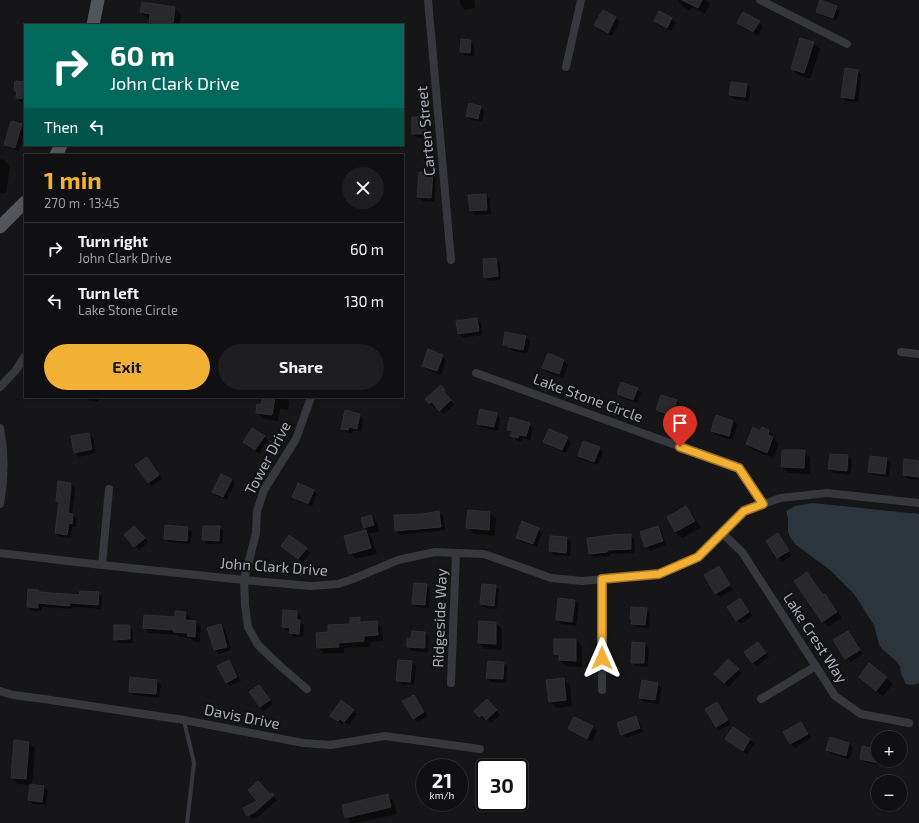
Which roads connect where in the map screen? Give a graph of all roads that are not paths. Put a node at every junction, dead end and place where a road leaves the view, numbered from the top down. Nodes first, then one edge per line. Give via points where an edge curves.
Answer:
1 (98, 0) edge
2 (428, 0) edge
3 (581, 0) edge
4 (760, 0) edge
5 (93, 24) edge
6 (847, 44) dead end
7 (566, 67) dead end
8 (24, 203) edge
9 (0, 227) edge
10 (451, 260) dead end
11 (901, 352) dead end
12 (919, 354) edge
13 (24, 358) edge
14 (476, 373) dead end
15 (0, 387) edge
16 (311, 398) edge
17 (0, 428) edge
18 (109, 489) dead end
19 (919, 503) edge
20 (0, 504) edge
21 (763, 504) junction
22 (722, 533) junction
23 (0, 553) edge
24 (456, 553) junction
25 (102, 566) junction
26 (602, 579) junction
27 (244, 580) junction
28 (816, 666) junction
29 (451, 683) dead end
30 (307, 689) dead end
31 (602, 690) dead end
32 (0, 691) edge
33 (761, 699) dead end
34 (184, 720) junction
35 (909, 722) dead end
36 (480, 749) dead end
37 (187, 823) edge

1 - 5 main road
2 - 10 street, Carten Street
3 - 7 street
4 - 6 street
8 - 9 main road
11 - 12 street
13 - 15 street
14 - 21 street, Lake Stone Circle via 739,468
16 - 27 street, Tower Drive via 296,439 264,490 257,511 256,533
17 - 20 street via 4,462
18 - 25 street
19 - 21 street, John Clark Drive via 827,493 780,498
21 - 22 street, John Clark Drive via 744,511
22 - 26 street, John Clark Drive via 698,557 659,574
22 - 28 street, Lake Crest Way via 742,552
23 - 25 street, John Clark Drive
24 - 26 street, John Clark Drive via 484,554 551,578 582,581
24 - 27 street, John Clark Drive via 435,552 398,560 338,584 311,586
24 - 29 street, Ridgeside Way
25 - 27 street, John Clark Drive
26 - 31 street
27 - 30 street, Tower Drive via 248,627 258,644
28 - 33 street
28 - 35 street, Lake Crest Way via 836,696 861,714
32 - 34 street, Davis Drive
34 - 36 street, Davis Drive via 303,743 330,745 385,736
34 - 37 lane via 194,762

